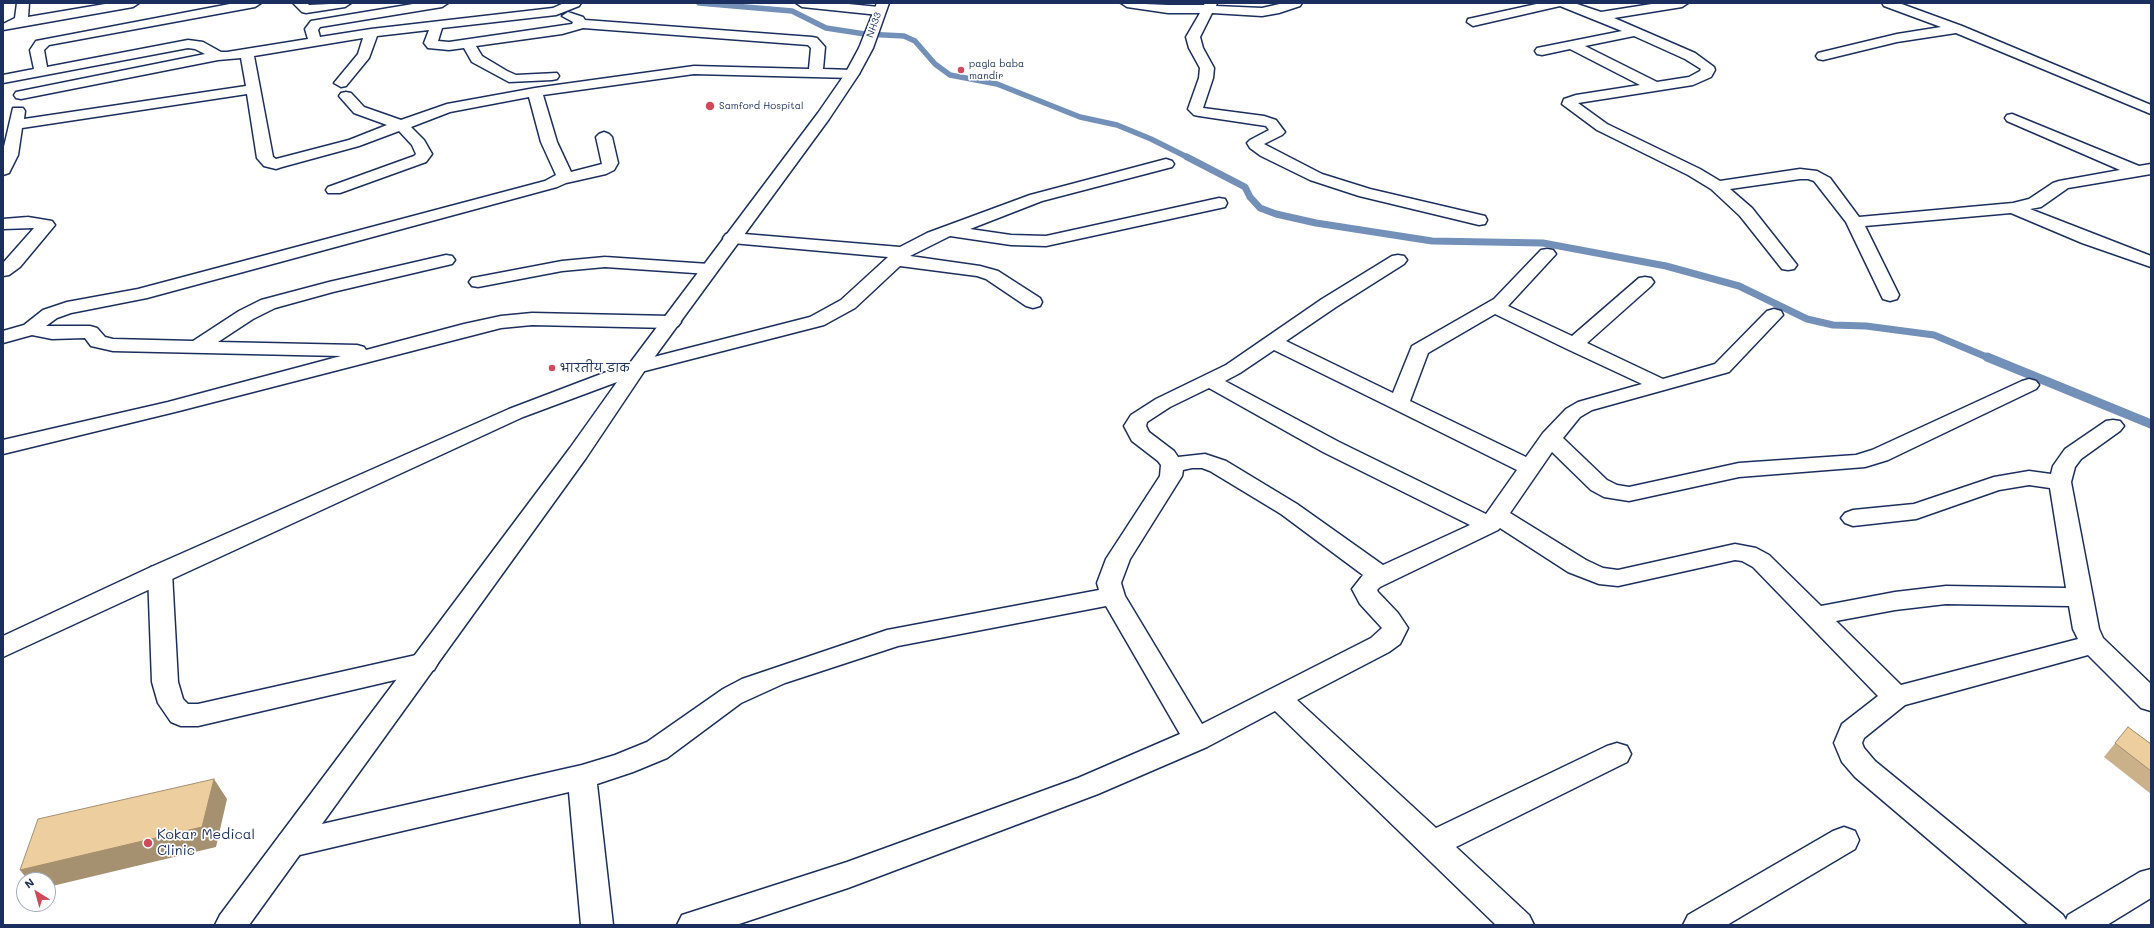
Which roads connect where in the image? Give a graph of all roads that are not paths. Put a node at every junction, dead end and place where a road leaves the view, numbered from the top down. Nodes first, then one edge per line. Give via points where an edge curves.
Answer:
1 (61, 3) edge
2 (134, 3) edge
3 (255, 3) edge
4 (299, 3) edge
5 (345, 3) edge
6 (442, 3) edge
7 (502, 3) edge
8 (575, 3) edge
9 (802, 3) edge
10 (1127, 3) edge
11 (1296, 3) edge
12 (1558, 3) edge
13 (1562, 3) edge
14 (1682, 3) edge
15 (1888, 3) edge
16 (22, 6) edge
17 (1209, 6) edge
18 (881, 7) edge
19 (556, 11) junction
20 (1600, 16) junction
21 (505, 17) junction
22 (1474, 22) dead end
23 (17, 23) junction
24 (580, 24) junction
25 (438, 25) junction
26 (3, 28) edge
27 (1957, 29) junction
28 (1635, 32) junction
29 (371, 33) junction
30 (315, 42) junction
31 (468, 43) junction
32 (1572, 45) junction
33 (1542, 51) dead end
34 (246, 52) junction
35 (218, 56) junction
36 (1823, 56) dead end
37 (41, 72) junction
38 (816, 72) junction
39 (852, 74) junction
40 (24, 75) junction
41 (3, 79) edge
42 (602, 82) junction
43 (1655, 87) junction
44 (252, 89) junction
45 (535, 92) junction
46 (21, 95) junction
47 (2151, 110) edge
48 (2012, 118) dead end
49 (15, 125) junction
50 (402, 126) junction
51 (604, 137) dead end
52 (1166, 164) dead end
53 (3, 170) edge
54 (2144, 170) edge
55 (561, 179) junction
56 (1717, 186) junction
57 (334, 190) dead end
58 (1219, 203) dead end
59 (2013, 208) junction
60 (1479, 220) dead end
61 (1854, 222) junction
62 (3, 224) edge
63 (948, 230) junction
64 (732, 238) junction
65 (1547, 254) dead end
66 (899, 256) junction
67 (446, 260) dead end
68 (1398, 260) dead end
69 (2151, 262) edge
70 (1788, 264) dead end
71 (709, 269) junction
72 (3, 271) edge
73 (478, 282) dead end
74 (1645, 282) dead end
75 (1890, 295) dead end
76 (1033, 302) dead end
77 (1494, 307) junction
78 (1774, 316) dead end
79 (670, 322) junction
80 (31, 329) junction
81 (3, 337) edge
82 (1273, 342) junction
83 (1574, 345) junction
84 (196, 347) junction
85 (382, 352) junction
86 (637, 367) junction
87 (1209, 380) junction
88 (1660, 385) junction
89 (2029, 386) dead end
90 (1398, 404) junction
91 (2113, 426) dead end
92 (1551, 438) junction
93 (3, 447) edge
94 (1172, 465) junction
95 (1530, 468) junction
96 (2060, 482) junction
97 (1852, 518) dead end
98 (1494, 521) junction
99 (160, 573) junction
100 (1381, 576) junction
101 (1113, 596) junction
102 (2080, 597) junction
103 (1816, 616) junction
104 (2093, 644) junction
105 (3, 647) edge
106 (425, 662) junction
107 (1896, 697) junction
108 (1278, 698) junction
109 (2151, 701) edge
110 (1197, 739) junction
111 (1617, 754) dead end
112 (582, 777) junction
113 (1844, 840) dead end
114 (291, 844) junction
115 (1432, 844) junction
116 (2151, 882) edge
117 (2088, 923) edge
118 (231, 925) edge
119 (596, 925) edge
120 (693, 925) edge
121 (1518, 925) edge
122 (1699, 925) edge
123 (2052, 925) edge

1 - 16 street
2 - 23 street
3 - 37 street via 46,42 37,50
4 - 5 street via 306,9
6 - 30 street via 316,24 310,29
7 - 21 street
8 - 19 street
9 - 18 street
10 - 17 street via 1168,9
11 - 17 street via 1268,11
12 - 22 street
13 - 20 street
14 - 20 street
15 - 27 street
16 - 23 street via 21,19
17 - 60 street via 1193,37 1207,68 1195,109 1199,112 1271,123 1277,132 1255,145 1316,177 1365,194
18 - 39 street, NH33
19 - 21 street
19 - 24 street via 578,20
20 - 28 street
21 - 25 street
23 - 26 street
24 - 31 street via 562,30
24 - 38 street via 812,41 818,47
25 - 29 street
25 - 31 street via 431,43 433,46
27 - 36 street via 1898,38
27 - 47 street
28 - 32 street
28 - 43 street via 1690,56 1707,67 1706,74 1700,78
29 - 30 street
29 - 50 street via 364,55 344,89 359,110
30 - 34 street
31 - 42 street via 476,59 483,65 514,79 584,73
32 - 33 street
32 - 43 street
34 - 35 street
34 - 44 street
35 - 37 street via 198,45 188,44
35 - 46 street
37 - 40 street
38 - 39 street
38 - 42 street via 694,70
39 - 64 street, NH33 via 793,159
40 - 41 street
40 - 46 street
42 - 45 street
43 - 56 street via 1576,99 1569,104 1602,127
44 - 49 street
44 - 50 street via 265,158 270,163 289,162
45 - 50 street via 447,108
45 - 55 street via 549,142 564,175
46 - 49 street
48 - 54 street
49 - 53 street via 10,155
50 - 57 street via 424,150 420,159
51 - 55 street via 610,163 608,167
52 - 63 street via 1036,198
54 - 59 street via 2065,184 2035,203
55 - 80 street via 539,189 140,294 67,308 50,314
56 - 61 street via 1811,174 1824,181
56 - 70 street via 1746,212
58 - 63 street via 1046,241 1011,240
59 - 61 street
59 - 69 street via 2088,240
61 - 75 street
62 - 72 street via 28,222 46,225 14,263
63 - 66 street
64 - 66 street
64 - 71 street, NH33
65 - 77 street
66 - 76 street via 992,275
66 - 86 street via 848,304 817,321
67 - 84 street via 268,304
68 - 82 street
71 - 73 street via 605,262 562,266
71 - 79 street, NH33
74 - 83 street
77 - 83 street
77 - 90 street via 1419,350
78 - 88 street via 1722,368
79 - 85 street via 532,319 501,322
79 - 86 street, NH33
80 - 81 street
80 - 84 street via 52,333 90,332 98,342 113,345
82 - 87 street
82 - 90 street
83 - 88 street
84 - 85 street
85 - 93 street via 172,407
86 - 99 street via 516,413
86 - 106 street, NH33 via 578,453
87 - 94 street via 1138,419 1135,426 1140,436 1166,456
87 - 98 street via 1331,447
88 - 92 street via 1585,406 1564,422
89 - 92 street via 1880,455 1857,462 1739,470 1629,494 1612,492 1599,485
90 - 95 street
91 - 96 street via 2073,454 2064,466
92 - 95 street
94 - 100 street via 1192,461 1218,466 1289,509
94 - 101 street via 1171,476 1118,560 1109,583
95 - 98 street
96 - 97 street via 2029,478 2013,480 1916,511
96 - 102 street
98 - 100 street
98 - 103 street via 1599,576 1618,578 1722,554 1748,554 1761,561
99 - 105 street
99 - 106 street via 165,682 171,703 181,715 198,715
100 - 108 street via 1371,581 1364,589 1395,628 1391,637
101 - 110 street
101 - 112 street via 896,637 776,676 732,696 657,750
102 - 103 street via 1946,596 1895,601
102 - 104 street via 2086,630
103 - 107 street
104 - 107 street
104 - 109 street
106 - 114 street, NH33
107 - 123 street via 1852,732 1848,743 1852,754 1866,769
108 - 110 street
108 - 115 street
110 - 120 street via 1088,786 848,875
111 - 115 street
112 - 114 street
112 - 119 street
113 - 122 street
114 - 118 street, NH33
115 - 121 street
116 - 117 street

